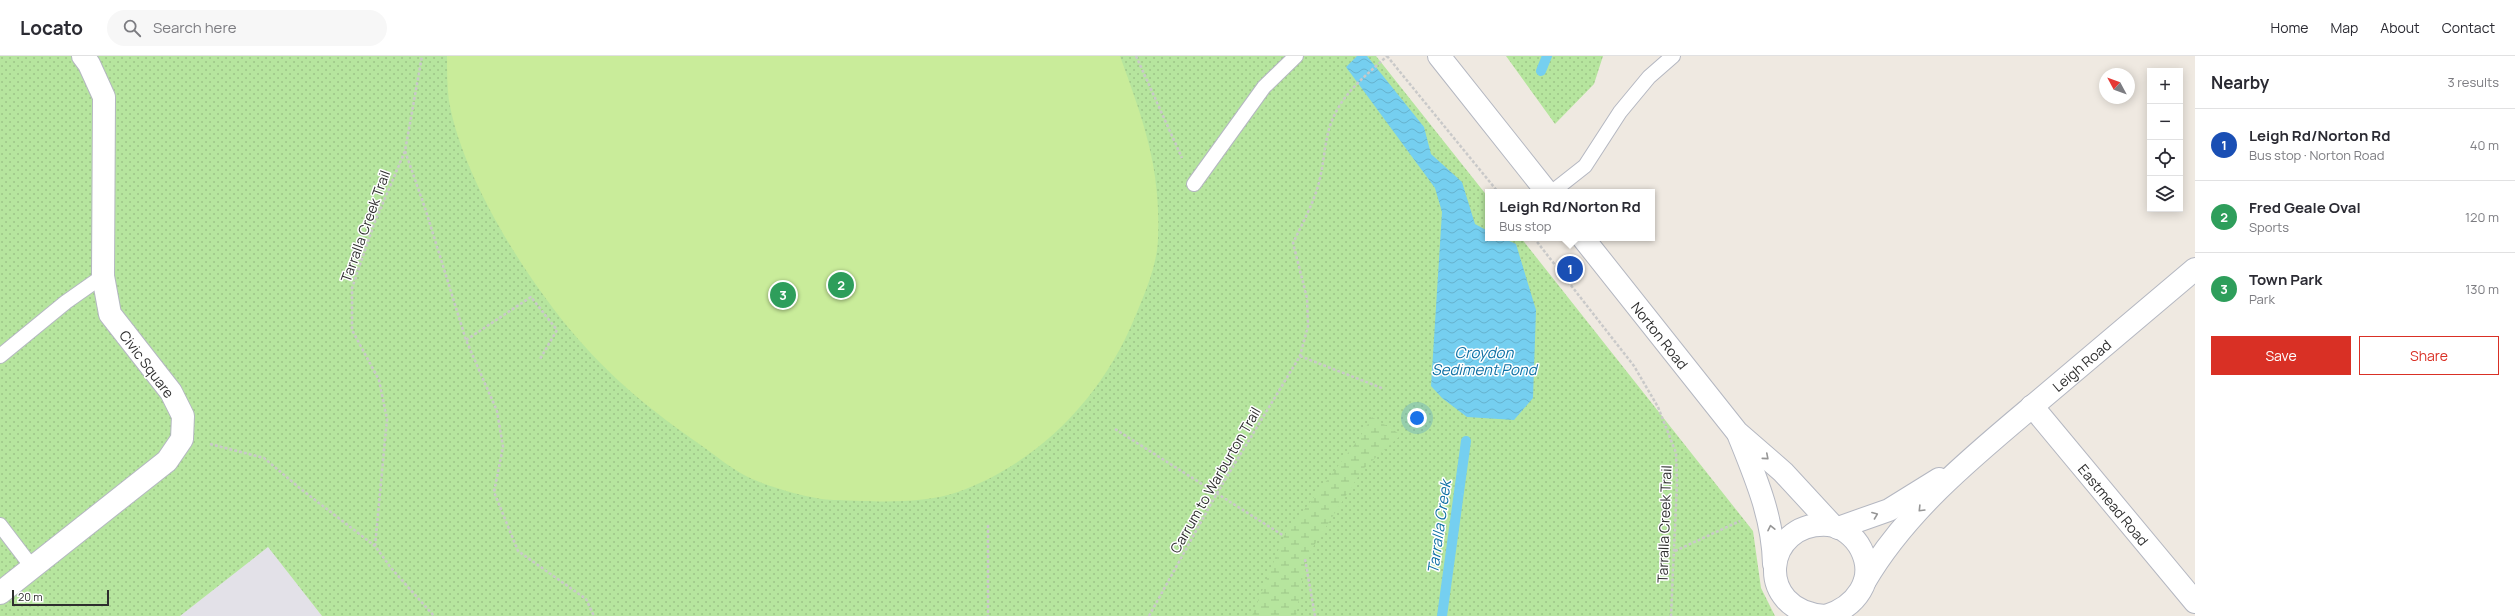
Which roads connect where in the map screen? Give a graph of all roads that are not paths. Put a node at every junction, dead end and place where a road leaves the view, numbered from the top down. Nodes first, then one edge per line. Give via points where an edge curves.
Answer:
1 (83, 56) edge
2 (1296, 56) edge
3 (1439, 56) edge
4 (1673, 56) edge
5 (1194, 184) road end
6 (1545, 189) edge
7 (1556, 189) edge
8 (1585, 241) edge
9 (2195, 269) edge
10 (103, 276) junction
11 (0, 356) edge
12 (2032, 406) junction
13 (1737, 432) junction
14 (1967, 461) junction
15 (0, 525) edge
16 (1835, 526) junction
17 (32, 567) junction
18 (1774, 567) junction
19 (1862, 588) junction
20 (0, 593) edge
21 (2195, 602) edge
22 (1790, 609) edge
23 (1825, 616) edge
24 (1858, 616) edge

1 - 10 street, Civic Square via 90,64 104,97
2 - 5 lane via 1264,87
3 - 6 street
4 - 7 lane via 1649,77 1620,112 1585,166
8 - 13 street, Norton Road
9 - 12 street, Leigh Road
10 - 11 lane via 66,302
10 - 17 street, Civic Square via 110,314 171,392 184,416 182,439 167,461
12 - 14 street, Leigh Road
12 - 21 street, Eastmead Road
13 -> 16 street, Norton Road via 1783,472
18 -> 13 street, Norton Road via 1774,542 1767,509
16 -> 14 street, Leigh Road via 1889,510
14 -> 19 street, Leigh Road via 1907,524 1878,559
15 - 17 lane
16 - 18 street via 1816,524 1800,529 1788,538 1779,552
16 - 19 street via 1850,534 1864,555
17 - 20 street, Civic Square
18 - 22 street via 1780,592
19 - 23 street via 1850,604 1839,612
19 - 24 street
22 - 23 street

